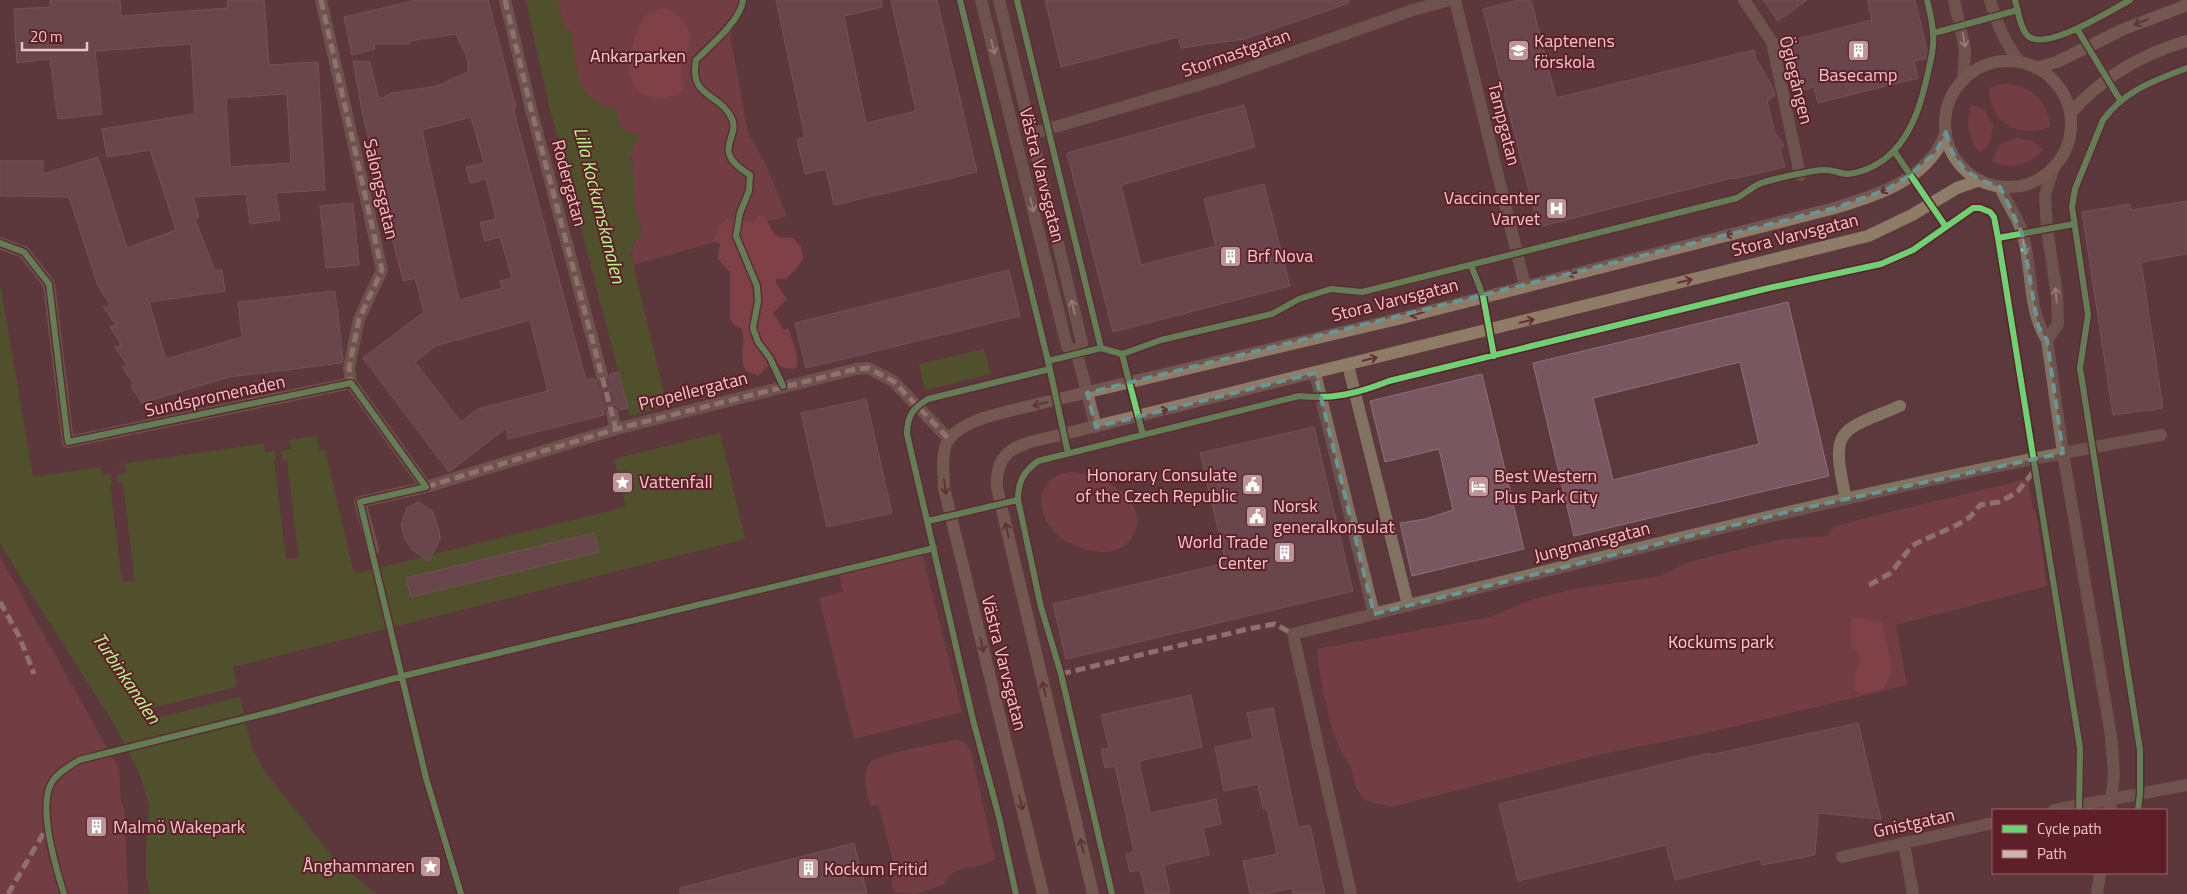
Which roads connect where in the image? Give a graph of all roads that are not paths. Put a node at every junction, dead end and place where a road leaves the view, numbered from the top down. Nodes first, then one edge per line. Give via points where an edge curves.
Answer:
1 (321, 0) edge
2 (505, 0) edge
3 (981, 0) edge
4 (999, 0) edge
5 (1450, 0) edge
6 (1455, 0) edge
7 (1744, 0) edge
8 (1954, 0) edge
9 (1990, 0) edge
10 (2187, 5) edge
11 (2187, 41) edge
12 (2020, 62) junction
13 (2036, 68) junction
14 (1963, 81) junction
15 (2070, 114) junction
16 (1946, 132) junction
17 (1031, 134) junction
18 (2054, 168) junction
19 (1800, 175) dead end
20 (1980, 180) junction
21 (2000, 186) junction
22 (0, 243) edge
23 (1525, 286) junction
24 (2047, 340) junction
25 (1077, 354) junction
26 (1348, 365) junction
27 (1315, 373) junction
28 (602, 376) tunnel mouth
29 (351, 383) junction
30 (1088, 393) junction
31 (1900, 406) dead end
32 (612, 413) tunnel mouth
33 (1096, 427) junction
34 (616, 429) junction
35 (2160, 435) dead end
36 (948, 439) junction
37 (2063, 452) junction
38 (1001, 460) joint
39 (426, 487) junction
40 (1846, 499) junction
41 (373, 549) dead end
42 (1408, 606) junction
43 (1374, 614) junction
44 (2187, 784) edge
45 (2111, 804) edge
46 (2064, 809) edge
47 (1992, 824) edge
48 (1904, 843) junction
49 (1842, 857) dead end
50 (2100, 874) edge
51 (1043, 894) edge
52 (1093, 894) edge
53 (1351, 894) edge
54 (1913, 894) edge
55 (2097, 894) edge

1 - 29 street, Salongsgatan via 382,270 359,319 349,368
2 - 28 street, Rodergatan
3 -> 25 street, Västra Varvsgatan via 1066,346
4 - 17 street, Västra Varvsgatan
5 - 17 street, Stormastgatan via 1215,80
6 - 23 street, Tampgatan
7 - 19 street, Öglegången via 1772,42
8 -> 14 street via 1965,49
9 - 12 street via 2004,38
10 -> 13 street via 2124,29 2057,62
11 - 15 street via 2107,78
12 - 13 street, Stora Varvsgatan
12 - 14 street, Stora Varvsgatan via 1989,64
13 - 15 street, Stora Varvsgatan via 2059,86
14 - 16 street, Stora Varvsgatan via 1948,104
15 - 18 street, Stora Varvsgatan via 2069,143
16 - 20 street, Stora Varvsgatan via 1952,152 1964,168
16 -> 23 street, Stora Varvsgatan via 1926,164 1886,190 1868,197
25 -> 17 street, Västra Varvsgatan via 1082,343
18 - 21 street, Stora Varvsgatan via 2030,183
24 -> 18 street via 2058,324 2045,195
20 - 21 street, Stora Varvsgatan
26 -> 20 street, Stora Varvsgatan via 1868,236 1957,188
21 -> 24 street via 2022,233 2038,326
22 - 29 street, Sundspromenaden via 24,252 49,284 68,442
23 -> 30 street, Stora Varvsgatan
24 - 37 street
25 - 30 street, Västra Varvsgatan
26 - 27 street, Stora Varvsgatan
26 - 42 street
33 -> 27 street, Stora Varvsgatan
27 - 43 street
29 - 39 street
30 - 33 street, Västra Varvsgatan
30 -> 36 street, Stora Varvsgatan via 981,419
31 - 40 street via 1855,424 1842,436 1838,456
32 - 34 street
33 - 38 street, Stora Varvsgatan via 1021,445
34 - 36 street, Propellergatan via 783,386 868,368 893,380
34 - 39 street, Propellergatan
35 - 37 street, Jungmansgatan
36 -> 51 street, Västra Varvsgatan via 943,460 944,488
37 - 40 street, Jungmansgatan
37 - 45 street via 2111,736 2114,774
52 -> 38 street, Västra Varvsgatan via 998,488 996,473
39 - 41 street via 360,502
40 - 42 street, Jungmansgatan
42 - 43 street, Jungmansgatan
43 - 53 street, Jungmansgatan via 1293,634
44 - 45 street
45 - 46 street
47 - 48 street, Gnistgatan
48 - 49 street, Gnistgatan
48 - 54 street
50 - 55 street

